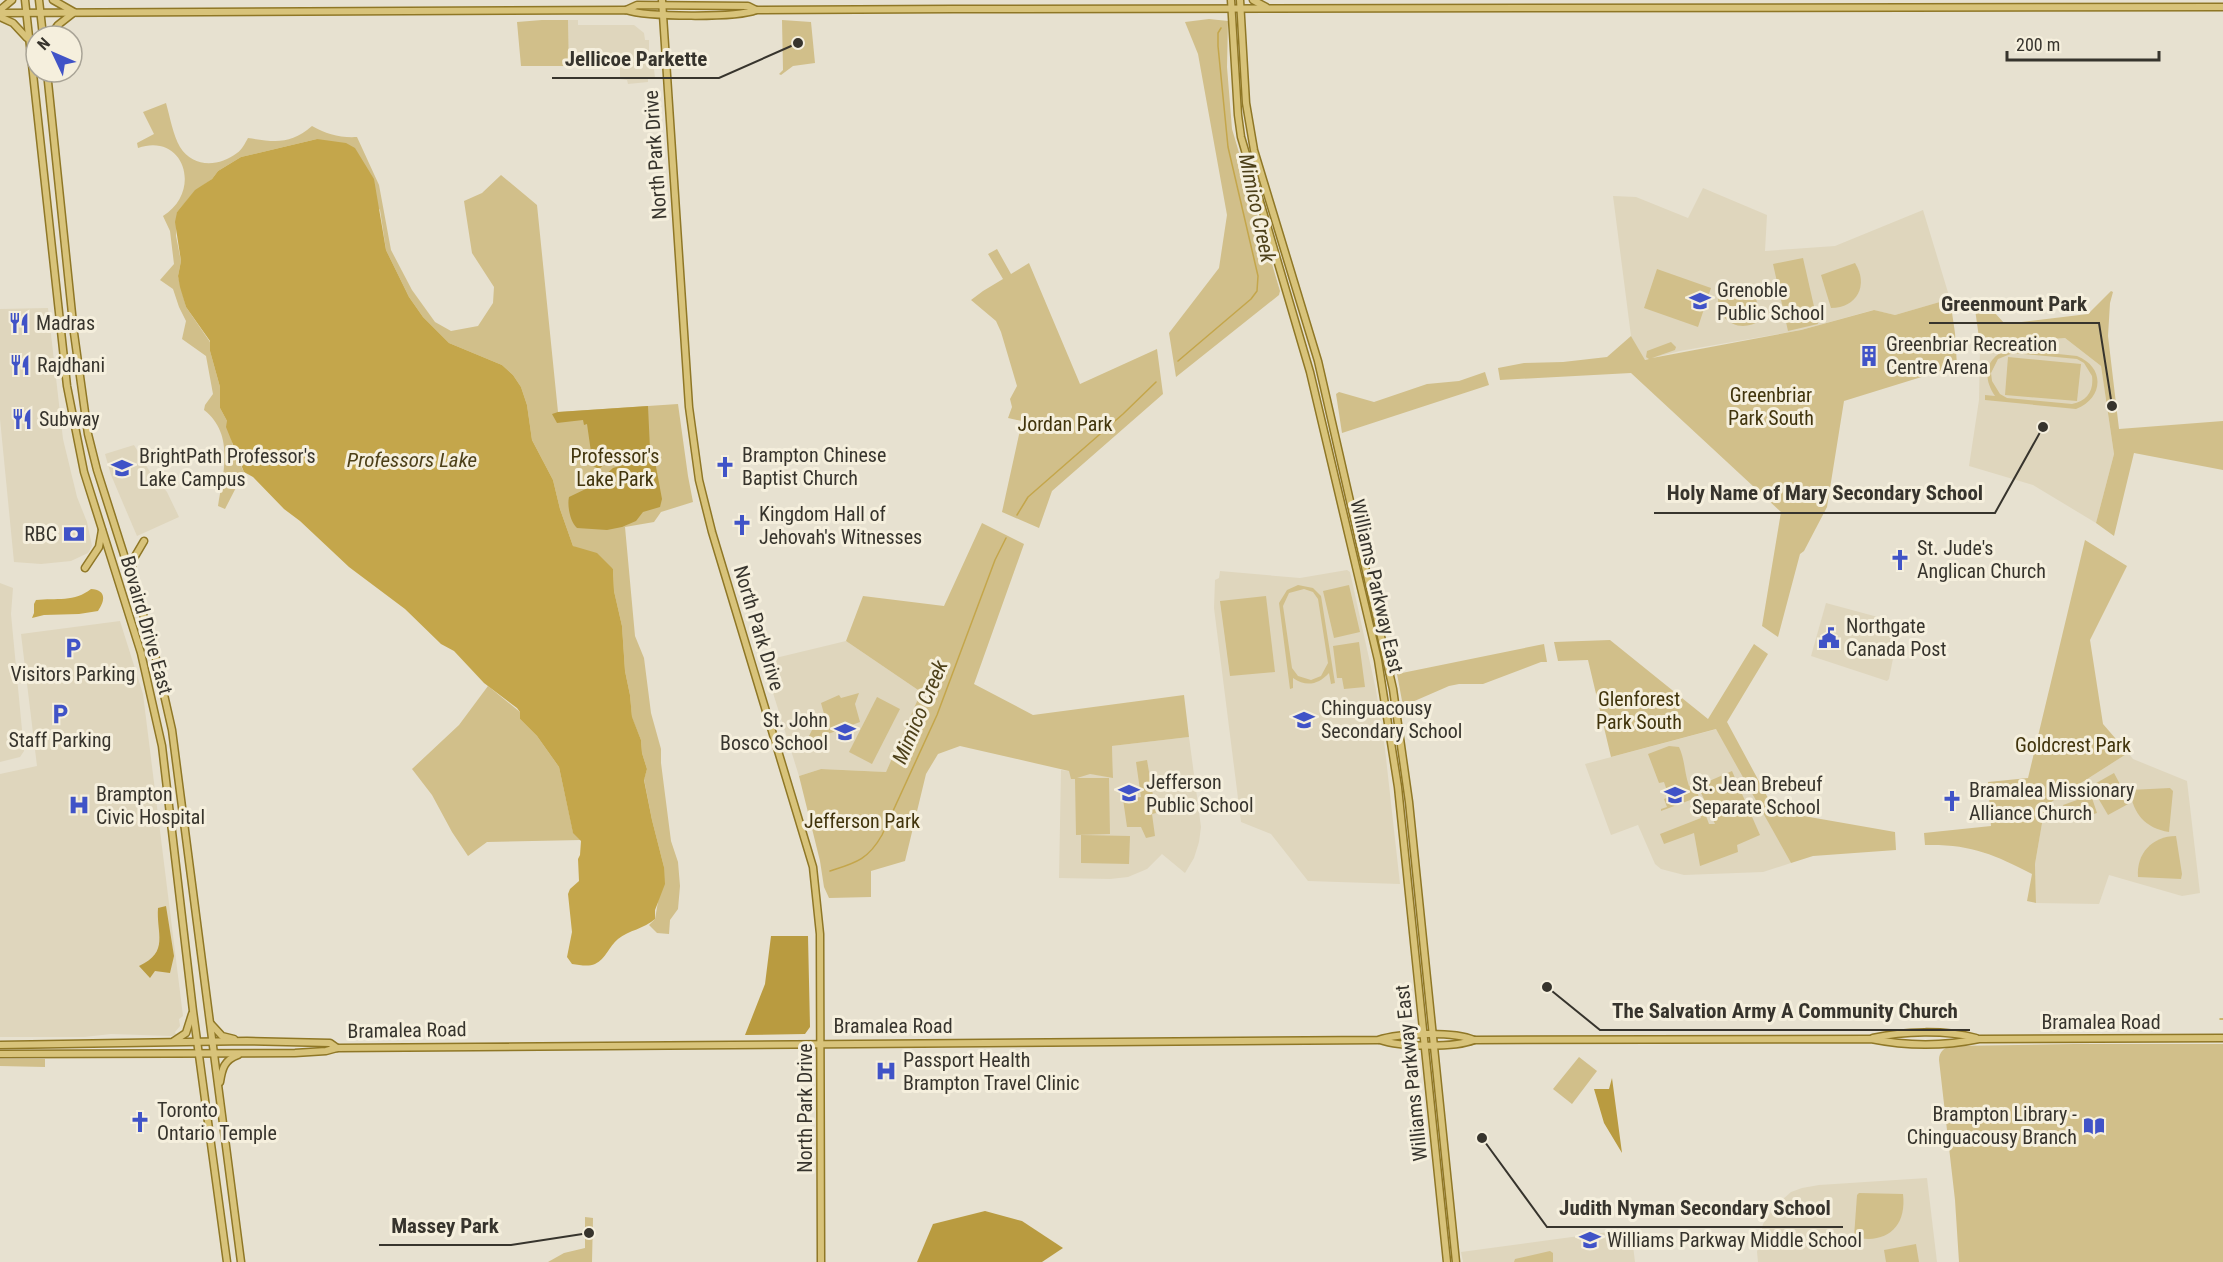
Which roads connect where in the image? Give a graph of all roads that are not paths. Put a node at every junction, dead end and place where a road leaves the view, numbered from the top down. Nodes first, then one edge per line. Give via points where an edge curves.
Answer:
1 (12, 0) edge
2 (25, 0) edge
3 (39, 0) edge
4 (53, 0) edge
5 (1231, 0) edge
6 (1240, 0) edge
7 (1253, 0) edge
8 (662, 3) edge
9 (2223, 7) edge
10 (1241, 8) junction
11 (1269, 8) junction
12 (1232, 9) junction
13 (626, 10) junction
14 (756, 10) junction
15 (0, 13) edge
16 (26, 13) junction
17 (40, 13) junction
18 (74, 13) junction
19 (663, 14) junction
20 (27, 24) edge
21 (41, 24) edge
22 (59, 24) edge
23 (24, 35) edge
24 (34, 84) edge
25 (48, 84) edge
26 (102, 530) junction
27 (144, 541) dead end
28 (85, 568) dead end
29 (130, 577) junction
30 (193, 1011) junction
31 (209, 1020) junction
32 (1423, 1035) junction
33 (1432, 1035) junction
34 (2223, 1038) edge
35 (1378, 1040) junction
36 (1474, 1040) junction
37 (247, 1041) junction
38 (171, 1042) junction
39 (198, 1042) junction
40 (212, 1042) junction
41 (822, 1042) junction
42 (0, 1044) edge
43 (1424, 1045) junction
44 (1434, 1045) junction
45 (337, 1048) junction
46 (199, 1053) junction
47 (214, 1053) junction
48 (241, 1053) junction
49 (0, 1054) edge
50 (219, 1088) junction
51 (227, 1262) edge
52 (241, 1262) edge
53 (821, 1262) edge
54 (1447, 1262) edge
55 (1456, 1262) edge

1 - 15 main road
2 - 16 main road, Bovaird Drive East
3 - 17 main road
4 - 18 main road
5 - 12 main road, Williams Parkway East
6 - 10 main road, Williams Parkway East
7 - 11 main road
8 - 13 main road
8 - 14 main road via 748,6
8 - 19 main road, North Park Drive
9 - 11 main road
10 - 11 main road
10 - 12 main road
10 - 33 main road, Williams Parkway East via 1252,142 1317,361 1393,689 1409,802
12 - 14 main road
12 - 32 main road, Williams Parkway East via 1241,137 1308,362 1378,660 1398,787
13 - 18 main road
13 - 19 main road
14 - 19 main road via 747,14
15 - 16 main road
15 - 23 main road
16 - 17 main road
16 - 20 main road, Bovaird Drive East
17 - 18 main road
17 - 21 main road
18 - 22 main road
19 - 41 main road, North Park Drive via 680,291 699,480 813,867 820,934
24 - 26 main road, Bovaird Drive East via 67,386 84,472
25 - 29 main road, Bovaird Drive East via 88,434
26 - 28 main road via 99,547
26 - 30 main road, Bovaird Drive East via 144,663 162,746
27 - 29 main road via 134,558
29 - 31 main road, Bovaird Drive East via 153,646 172,730
30 - 38 main road via 186,1033
30 - 39 main road, Bovaird Drive East
31 - 37 main road via 222,1036
31 - 40 main road, Bovaird Drive East
32 - 33 main road, Bramalea Road
32 - 35 main road, Bramalea Road via 1393,1035
32 - 43 main road, Williams Parkway East
33 - 36 main road, Bramalea Road via 1463,1035
33 - 44 main road, Williams Parkway East
34 - 36 main road, Bramalea Road via 1979,1039 1959,1043 1892,1043 1871,1039
35 - 41 main road, Bramalea Road
35 - 43 main road, Bramalea Road via 1393,1045
36 - 44 main road, Bramalea Road via 1463,1045
37 - 40 main road, Bramalea Road
37 - 45 main road, Bramalea Road via 330,1043
38 - 39 main road, Bramalea Road
38 - 42 main road, Bramalea Road
39 - 40 main road, Bramalea Road
39 - 46 main road, Bovaird Drive East
40 - 47 main road, Bovaird Drive East
41 - 45 main road, Bramalea Road
41 - 53 main road, North Park Drive
43 - 44 main road, Bramalea Road
43 - 54 main road, Williams Parkway East
44 - 55 main road, Williams Parkway East
45 - 48 main road, Bramalea Road
46 - 47 main road, Bramalea Road
46 - 49 main road, Bramalea Road
46 - 51 main road, Bovaird Drive East
47 - 48 main road, Bramalea Road
47 - 50 main road, Bovaird Drive East
48 - 50 main road via 224,1065
50 - 52 main road, Bovaird Drive East

